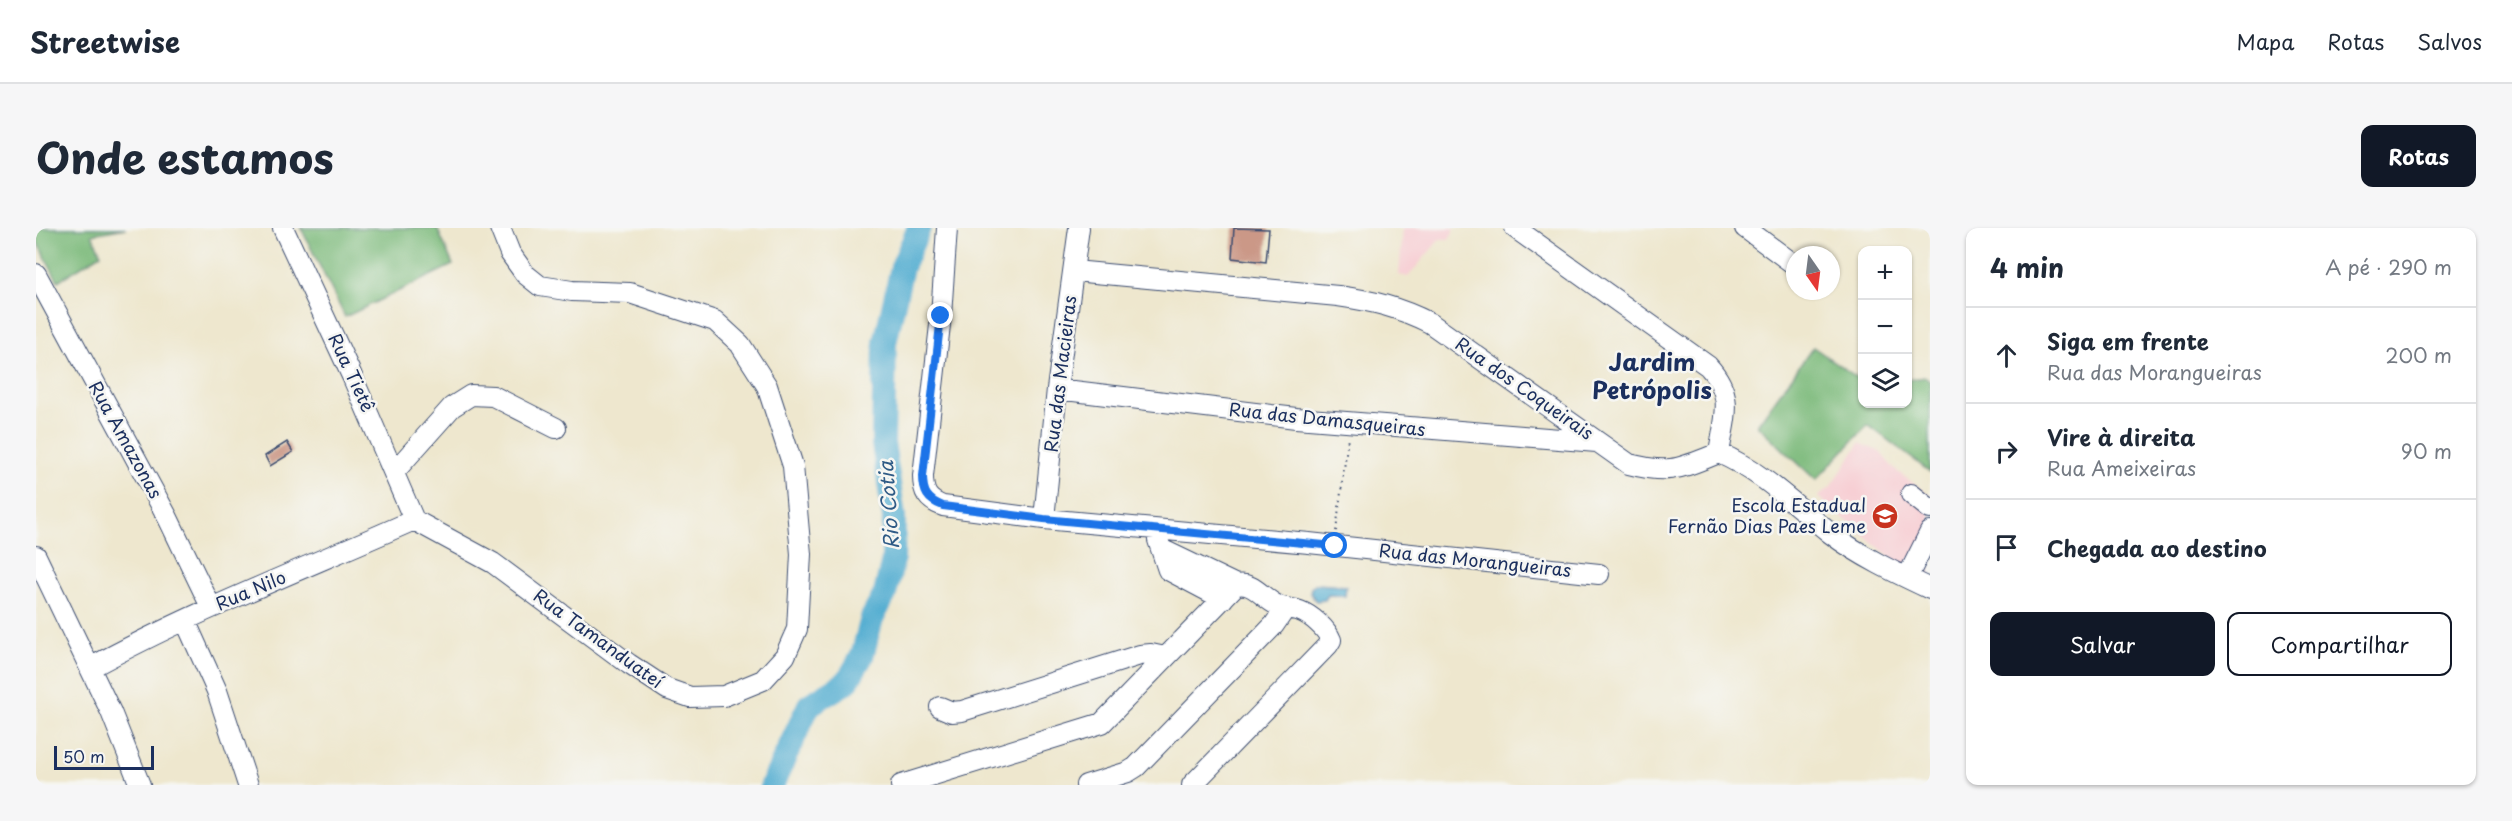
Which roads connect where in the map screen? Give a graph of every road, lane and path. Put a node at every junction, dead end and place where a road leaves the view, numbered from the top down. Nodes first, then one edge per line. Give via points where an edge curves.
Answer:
1 (283, 228) edge
2 (500, 228) edge
3 (947, 228) edge
4 (1079, 228) edge
5 (1515, 228) edge
6 (1745, 228) edge
7 (1786, 258) edge
8 (1074, 271) junction
9 (36, 274) edge
10 (1057, 389) junction
11 (1350, 423) junction
12 (556, 428) dead end
13 (1598, 442) junction
14 (1719, 453) junction
15 (395, 471) junction
16 (1911, 494) dead end
17 (1930, 509) edge
18 (1044, 519) junction
19 (414, 520) junction
20 (1154, 529) junction
21 (1930, 531) edge
22 (1335, 546) junction
23 (36, 556) edge
24 (1599, 574) dead end
25 (1907, 578) junction
26 (1930, 589) edge
27 (1229, 592) junction
28 (211, 607) junction
29 (1285, 609) junction
30 (185, 620) junction
31 (1165, 657) junction
32 (90, 668) junction
33 (940, 708) dead end
34 (140, 785) edge
35 (248, 785) edge
36 (901, 785) edge
37 (1086, 785) edge
38 (1192, 785) edge

1 - 15 street, Rua Tietê
2 - 19 street, Rua Tamanduateí via 510,253 525,274 540,286 630,293 715,321 740,344 767,386 793,466 801,554 797,629 785,656 763,680 724,696 690,697 667,689 629,664 493,563
3 - 18 street, Rua das Morangueiras via 923,476 925,494 943,506
4 - 8 street, Rua das Macieiras
5 - 14 street via 1708,366 1720,379 1728,402
6 - 7 street
8 - 10 street, Rua das Macieiras
8 - 13 street, Rua dos Coqueirais via 1338,296 1401,308 1430,323
9 - 28 street, Rua Amazonas via 168,518
10 - 11 street, Rua das Damasqueiras
10 - 18 street, Rua das Macieiras
11 - 13 street, Rua das Damasqueiras
11 - 22 path
12 - 15 street via 494,396 471,395 452,406
13 - 14 street, Rua dos Coqueirais via 1629,464 1655,471 1680,468
14 - 25 street via 1743,463 1832,534
15 - 19 street, Rua Tietê
16 - 17 street
18 - 20 street, Rua das Morangueiras
19 - 28 street, Rua Nilo
20 - 22 street, Rua das Morangueiras
20 - 27 street via 1161,549
21 - 25 street
22 - 24 street, Rua das Morangueiras
23 - 32 street
25 - 26 street
27 - 29 street via 1248,585
27 - 31 street
28 - 30 street, Rua Nilo
29 - 37 street via 1136,767
29 - 38 street via 1306,614 1331,640
30 - 32 street, Rua Nilo
30 - 35 street via 217,691
31 - 33 street via 1140,655 962,711
31 - 36 street via 1102,723
32 - 34 street

